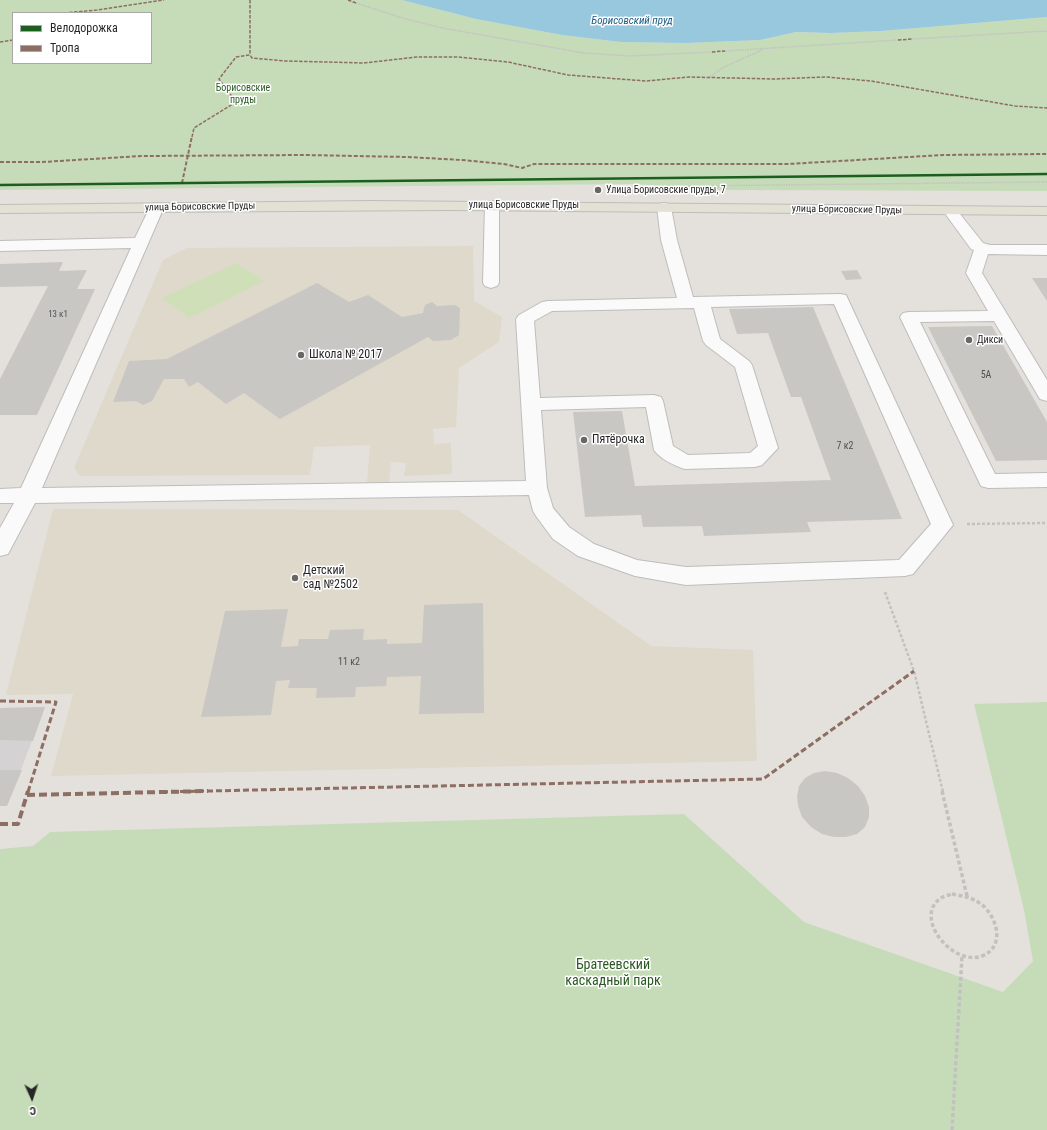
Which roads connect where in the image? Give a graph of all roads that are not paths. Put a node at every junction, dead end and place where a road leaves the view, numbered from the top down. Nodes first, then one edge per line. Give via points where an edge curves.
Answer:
1 (492, 205) junction
2 (157, 207) junction
3 (664, 207) junction
4 (0, 209) edge
5 (1047, 211) edge
6 (951, 212) junction
7 (140, 243) junction
8 (0, 246) edge
9 (982, 248) junction
10 (1047, 250) edge
11 (491, 283) dead end
12 (694, 302) junction
13 (1000, 316) junction
14 (1047, 395) edge
15 (531, 404) junction
16 (1047, 480) edge
17 (537, 488) junction
18 (0, 496) edge
19 (28, 496) junction
20 (0, 548) edge

1 - 2 main road, улица Борисовские Пруды
1 - 3 main road, улица Борисовские Пруды
1 - 11 lane
2 - 4 main road, улица Борисовские Пруды
2 - 7 lane
3 - 6 main road, улица Борисовские Пруды
3 - 12 lane via 669,240
5 - 6 main road, улица Борисовские Пруды
6 - 9 lane via 977,246
7 - 8 lane
7 - 19 lane
9 - 10 lane
9 - 13 lane via 974,273
12 - 15 lane via 548,306 525,319
12 - 15 lane via 712,340 743,365 768,448 755,460 685,462 664,450 654,401
12 - 17 lane via 840,299 942,525 905,568 686,576 636,568 586,550 561,533 543,511
13 - 14 lane
13 - 16 lane via 909,317 988,481
15 - 17 lane
17 - 19 lane
18 - 19 lane
19 - 20 lane

